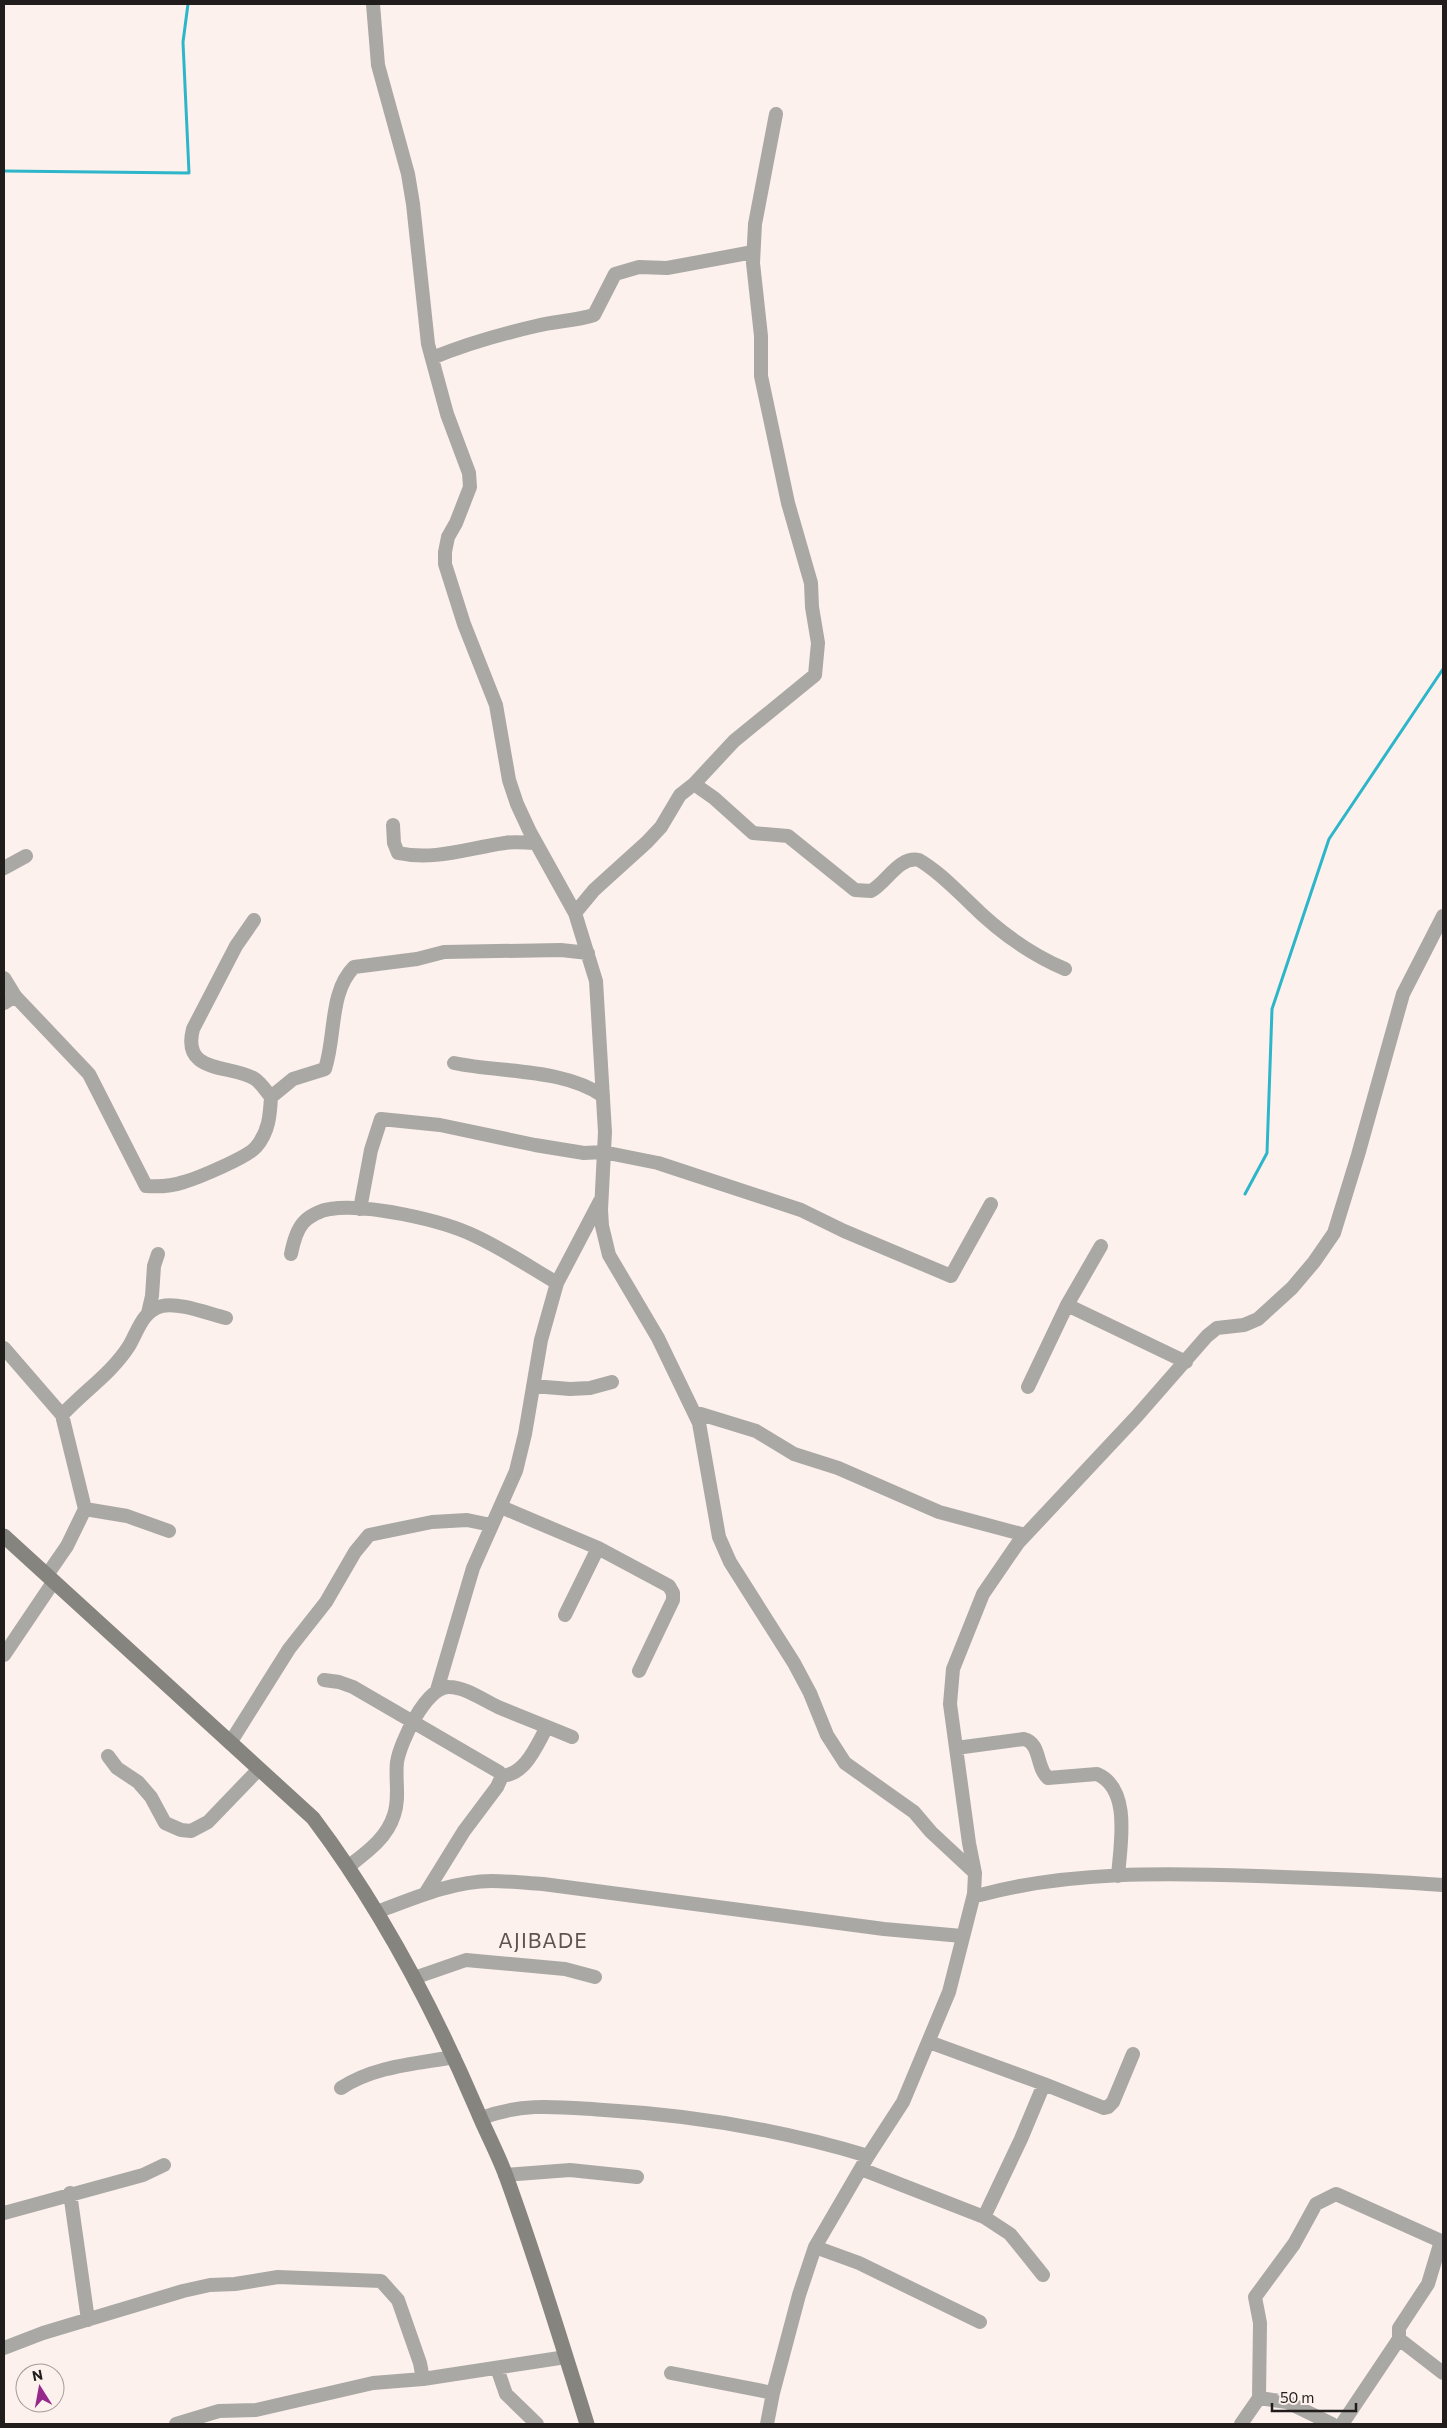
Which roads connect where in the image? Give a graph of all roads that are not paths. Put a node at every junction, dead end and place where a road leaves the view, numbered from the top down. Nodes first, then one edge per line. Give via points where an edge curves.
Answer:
1 (373, 4) edge
2 (776, 114) dead end
3 (754, 252) junction
4 (432, 358) junction
5 (694, 784) junction
6 (393, 825) dead end
7 (536, 843) junction
8 (26, 856) dead end
9 (4, 868) edge
10 (576, 913) junction
11 (1443, 916) edge
12 (254, 920) dead end
13 (588, 953) junction
14 (1065, 969) dead end
15 (4, 978) edge
16 (9, 999) edge
17 (454, 1063) dead end
18 (271, 1096) junction
19 (603, 1096) junction
20 (603, 1152) junction
21 (601, 1198) junction
22 (991, 1204) dead end
23 (360, 1209) junction
24 (1101, 1246) dead end
25 (158, 1254) dead end
26 (291, 1254) dead end
27 (557, 1283) junction
28 (1067, 1305) junction
29 (148, 1313) junction
30 (226, 1318) dead end
31 (4, 1348) edge
32 (1186, 1362) junction
33 (4, 1363) edge
34 (23, 1373) junction
35 (612, 1382) dead end
36 (533, 1386) junction
37 (1028, 1387) dead end
38 (694, 1412) junction
39 (62, 1415) junction
40 (501, 1507) junction
41 (85, 1509) junction
42 (492, 1525) junction
43 (169, 1531) dead end
44 (1025, 1535) junction
45 (4, 1536) edge
46 (598, 1548) junction
47 (51, 1578) junction
48 (565, 1614) dead end
49 (4, 1655) edge
50 (639, 1671) dead end
51 (324, 1680) dead end
52 (436, 1690) junction
53 (413, 1722) junction
54 (547, 1727) junction
55 (572, 1737) dead end
56 (230, 1743) junction
57 (956, 1748) junction
58 (108, 1756) dead end
59 (258, 1770) junction
60 (502, 1776) junction
61 (349, 1866) junction
62 (975, 1873) junction
63 (1118, 1876) junction
64 (1443, 1885) edge
65 (425, 1894) junction
66 (974, 1894) junction
67 (377, 1912) junction
68 (962, 1936) junction
69 (595, 1977) dead end
70 (414, 1978) junction
71 (928, 2042) junction
72 (1133, 2054) dead end
73 (454, 2057) junction
74 (1044, 2084) junction
75 (341, 2088) dead end
76 (480, 2118) junction
77 (868, 2156) junction
78 (164, 2165) dead end
79 (862, 2169) junction
80 (505, 2175) junction
81 (637, 2177) dead end
82 (70, 2193) junction
83 (4, 2212) edge
84 (984, 2217) junction
85 (1442, 2241) edge
86 (815, 2247) junction
87 (1043, 2275) dead end
88 (88, 2320) junction
89 (980, 2322) dead end
90 (1399, 2339) junction
91 (4, 2348) edge
92 (566, 2357) junction
93 (497, 2368) junction
94 (671, 2373) dead end
95 (1443, 2373) edge
96 (424, 2379) junction
97 (773, 2393) junction
98 (1259, 2398) junction
99 (176, 2424) edge
100 (537, 2424) edge
101 (587, 2424) edge
102 (768, 2424) edge
103 (1241, 2424) edge
104 (1332, 2424) edge
105 (1342, 2424) edge

1 - 4 street via 378,65 413,204
2 - 3 street via 755,224
3 - 4 street via 667,268 639,267 615,274 594,315 538,325 464,345
3 - 5 street via 761,336 760,376 788,503 811,583 818,643 815,675 734,741
4 - 7 street via 447,414 469,473 470,487 448,537 445,564 464,624 496,705 509,780
5 - 10 street via 680,795 652,837 594,890
5 - 14 street via 753,833 788,836 855,890 871,892 905,861 919,860 1019,944
6 - 7 street via 398,853 416,857 444,855 507,842
7 - 10 street
8 - 9 street
10 - 13 street
11 - 32 street via 1404,994 1334,1233 1292,1288 1258,1319 1244,1325 1217,1328
12 - 18 street via 236,946 193,1029 190,1041 205,1065 255,1079
13 - 18 street via 561,950 444,952 354,967 340,988 331,1051 325,1068 293,1079
13 - 19 street via 600,1009
15 - 16 street
16 - 18 street via 89,1074 146,1186 161,1187 185,1182 248,1154 263,1137 270,1120
17 - 19 street via 548,1076 581,1084
19 - 20 street via 606,1132
20 - 21 street
20 - 22 street via 658,1163 801,1210 952,1276
20 - 23 street via 584,1153 440,1125 381,1119 371,1150
21 - 27 street
21 - 38 street via 602,1226 609,1254 658,1338
23 - 26 street via 329,1209 314,1214 303,1223
23 - 27 street via 422,1218 476,1236
24 - 28 street
25 - 29 street
27 - 36 street via 541,1340
28 - 32 street
28 - 37 street
29 - 30 street via 161,1306 175,1306
29 - 39 street via 114,1366
31 - 34 street
32 - 44 street
33 - 34 street
34 - 39 street
35 - 36 street via 590,1388
36 - 40 street via 516,1470
38 - 44 street via 756,1431 794,1454 838,1468 939,1512
38 - 62 street via 704,1442 711,1498 724,1548 743,1585 794,1663 827,1735 845,1764 908,1808
39 - 41 street
40 - 42 street
40 - 46 street
41 - 43 street via 127,1516
41 - 47 street
42 - 52 street via 473,1568
42 - 56 street via 467,1520 432,1522 369,1535 355,1552 326,1602 289,1649
44 - 57 street via 983,1594 953,1669 950,1704
45 - 47 main road
46 - 48 street
46 - 50 street via 669,1586 673,1593 673,1600
47 - 49 street
47 - 56 main road
51 - 53 street via 353,1687
52 - 53 street
52 - 54 street via 448,1686
53 - 60 street
53 - 61 street via 399,1751 395,1815 379,1841
54 - 55 street
54 - 60 street via 520,1771
56 - 59 main road
57 - 62 street
57 - 63 street via 1030,1740 1043,1774 1048,1778 1097,1774 1104,1777 1111,1784 1122,1810
58 - 59 street via 117,1768 138,1782 165,1823 181,1830 192,1831 208,1822
59 - 61 main road via 313,1818
60 - 65 street
61 - 67 main road
62 - 66 street
63 - 64 street via 1173,1873
63 - 66 street via 1033,1884
65 - 67 street
65 - 68 street via 492,1881 542,1884 884,1929
66 - 68 street
67 - 70 main road
68 - 71 street via 949,1992
69 - 70 street via 556,1968 466,1960
70 - 73 main road
71 - 74 street
71 - 77 street via 904,2102
72 - 74 street via 1108,2107
73 - 75 street via 387,2068 358,2077
73 - 76 main road
74 - 84 street
76 - 77 street via 504,2110 533,2106 639,2112 720,2121
76 - 80 main road
77 - 79 street
78 - 82 street via 144,2175
79 - 84 street
79 - 86 street
80 - 81 street via 570,2170
80 - 92 main road
82 - 83 street
82 - 88 street
84 - 87 street via 1010,2234
85 - 90 street via 1428,2284 1399,2328
85 - 98 street via 1336,2194 1316,2204 1294,2244 1255,2298 1260,2323
86 - 89 street via 859,2263
86 - 97 street
88 - 91 street
88 - 96 street via 210,2285 278,2277 381,2280 398,2300
90 - 95 street
90 - 105 street
92 - 93 street
92 - 101 main road
93 - 96 street
93 - 100 street via 506,2394
94 - 97 street
96 - 99 street via 349,2388 256,2410 219,2411
97 - 102 street
98 - 103 street
98 - 104 street via 1287,2402

